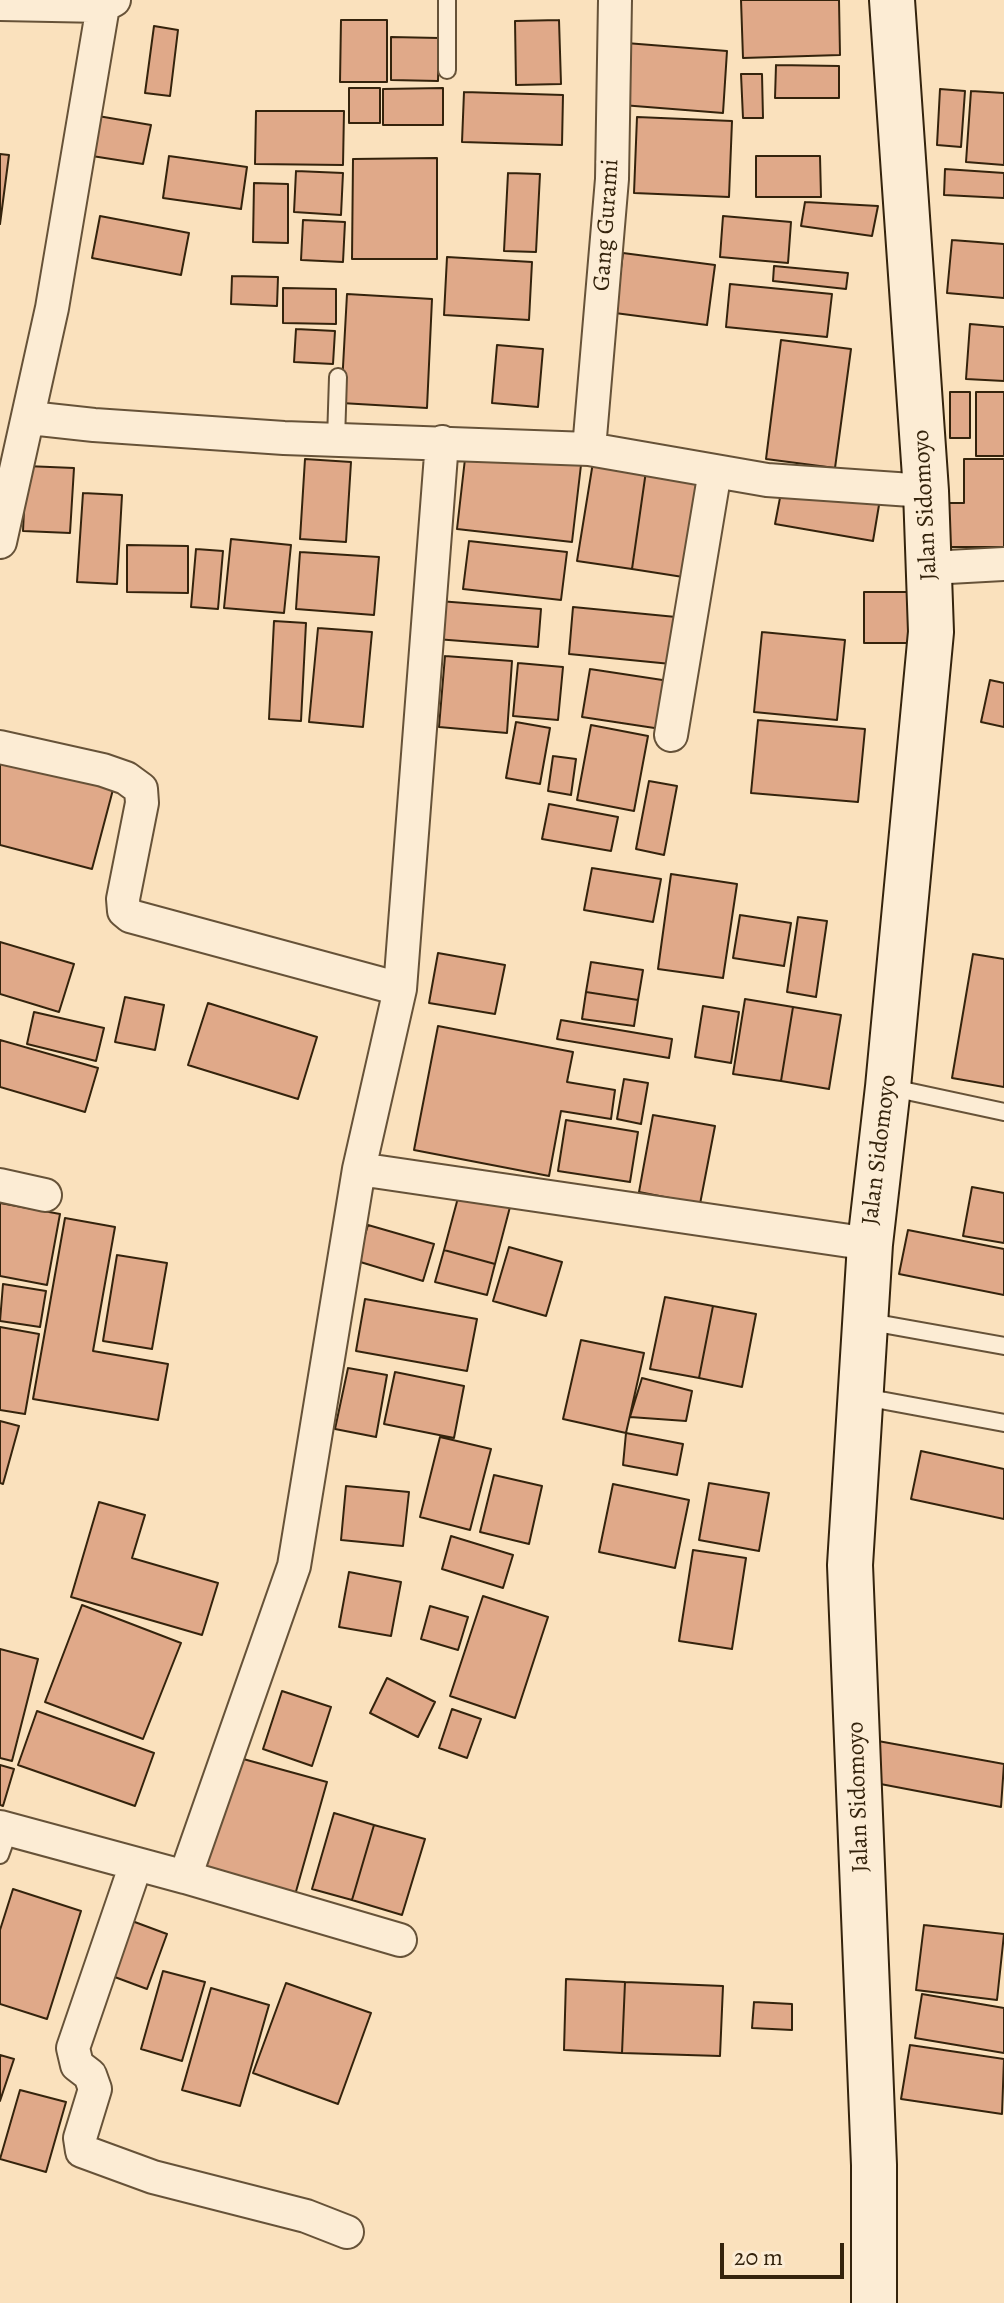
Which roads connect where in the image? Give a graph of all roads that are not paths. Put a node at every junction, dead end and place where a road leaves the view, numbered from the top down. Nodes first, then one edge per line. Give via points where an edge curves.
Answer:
1 (447, 0) edge
2 (615, 0) edge
3 (892, 0) edge
4 (108, 3) edge
5 (0, 4) edge
6 (447, 70) dead end
7 (338, 377) dead end
8 (30, 418) junction
9 (336, 440) junction
10 (442, 442) junction
11 (589, 449) junction
12 (715, 471) junction
13 (926, 491) junction
14 (0, 542) edge
15 (1004, 564) edge
16 (930, 568) junction
17 (671, 735) dead end
18 (0, 747) edge
19 (400, 989) junction
20 (888, 1087) junction
21 (1004, 1112) edge
22 (359, 1169) junction
23 (0, 1185) edge
24 (45, 1195) dead end
25 (870, 1244) junction
26 (863, 1321) junction
27 (1004, 1346) edge
28 (859, 1396) junction
29 (1004, 1423) edge
30 (3, 1837) edge
31 (136, 1864) junction
32 (185, 1877) junction
33 (400, 1940) dead end
34 (347, 2232) dead end
35 (874, 2303) edge

1 - 6 lane
2 - 11 street, Gang Gurami via 612,179
3 - 13 main road, Jalan Sidomoyo
4 - 5 street
4 - 8 street
7 - 9 lane
8 - 9 street
8 - 14 street
9 - 10 street
10 - 11 street
10 - 19 street
11 - 12 street
12 - 13 street via 767,480
12 - 17 street
13 - 16 main road, Jalan Sidomoyo
15 - 16 street
16 - 20 main road, Jalan Sidomoyo via 931,632
18 - 19 street via 103,770 141,789 123,899 130,916
19 - 22 street
20 - 21 lane
20 - 25 main road, Jalan Sidomoyo
22 - 25 street
22 - 32 street via 294,1566
23 - 24 street
25 - 26 main road, Jalan Sidomoyo
26 - 27 lane
26 - 28 main road, Jalan Sidomoyo
28 - 29 lane
28 - 35 main road, Jalan Sidomoyo via 850,1565 874,2165
30 - 31 street
31 - 32 street
31 - 34 street via 73,2048 77,2065 90,2075 95,2089 80,2138 82,2151 153,2177 306,2216
32 - 33 street

